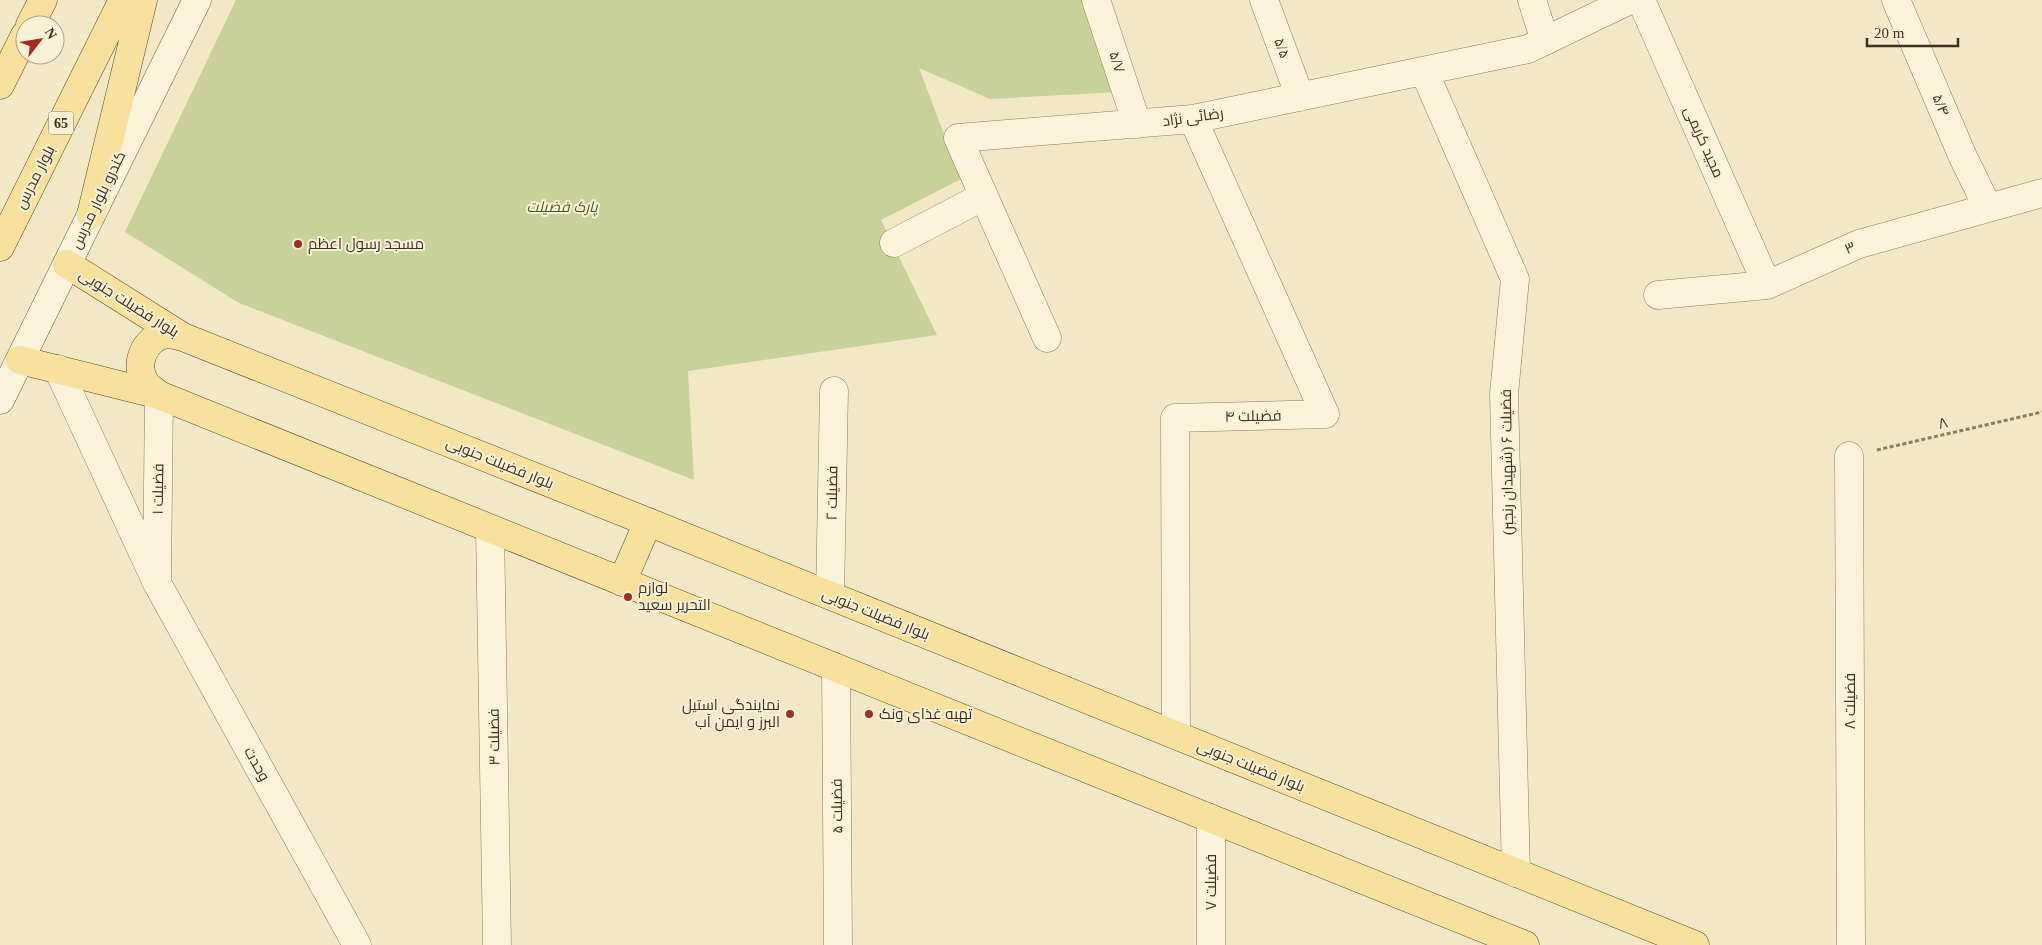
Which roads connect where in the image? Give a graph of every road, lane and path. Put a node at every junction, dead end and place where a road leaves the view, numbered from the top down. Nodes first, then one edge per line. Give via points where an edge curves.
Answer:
1 (42, 0) edge
2 (123, 0) edge
3 (143, 0) edge
4 (196, 0) edge
5 (1096, 0) edge
6 (1264, 0) edge
7 (1532, 0) edge
8 (1630, 0) edge
9 (1641, 0) edge
10 (1896, 0) edge
11 (35, 15) edge
12 (1544, 41) junction
13 (15, 55) edge
14 (1424, 71) junction
15 (0, 85) edge
16 (1300, 97) junction
17 (1193, 119) junction
18 (1137, 124) junction
19 (2042, 193) edge
20 (984, 196) junction
21 (1988, 208) junction
22 (91, 215) junction
23 (894, 243) dead end
24 (0, 247) edge
25 (66, 264) junction
26 (1766, 285) junction
27 (1658, 295) dead end
28 (183, 337) junction
29 (1047, 338) dead end
30 (20, 360) junction
31 (58, 369) junction
32 (834, 391) dead end
33 (159, 394) junction
34 (0, 400) edge
35 (2042, 412) edge
36 (1849, 456) joint
37 (648, 522) junction
38 (490, 529) junction
39 (622, 582) junction
40 (157, 583) junction
41 (830, 595) junction
42 (836, 668) junction
43 (1176, 735) junction
44 (1210, 819) junction
45 (1516, 873) junction
46 (357, 945) edge
47 (497, 945) edge
48 (838, 945) edge
49 (1211, 945) edge
50 (1525, 945) edge
51 (1695, 945) edge
52 (1852, 945) edge

1 - 11 main road
2 - 24 main road, بلوار مدرس / 65
3 - 22 main road
4 - 22 street, کندرو بلوار مدرس
5 - 18 street, ۵/۷
6 - 16 street, ۵/۵
7 - 12 street
8 - 12 street, رضائی نژاد
9 - 26 street, مجید کریمی
10 - 21 street, ۵/۴
12 - 14 street, رضائی نژاد via 1528,49
13 - 15 main road
14 - 16 street, رضائی نژاد
14 - 45 street, فضیلت ۶ (شهیدان رنجبر) via 1515,280 1504,394
16 - 17 street, رضائی نژاد
17 - 18 street, رضائی نژاد
17 - 43 street, فضیلت ۴ via 1325,414 1176,418
18 - 20 street, رضائی نژاد via 958,138
19 - 21 street, ۳
20 - 23 street
20 - 29 street, رضائی نژاد
21 - 26 street, ۳ via 1859,244
22 - 25 street, کندرو بلوار مدرس
25 - 28 main road, بلوار فضیلت جنوبی
25 - 30 street, کندرو بلوار مدرس
26 - 27 street, ۳
28 - 33 main road via 167,334 152,340 142,353 140,369 146,384
28 - 37 main road, بلوار فضیلت جنوبی
30 - 31 main road
30 - 34 street, کندرو بلوار مدرس
31 - 33 main road
31 - 40 street, وحدت
32 - 41 street, فضیلت ۲
33 - 38 main road
33 - 40 street, فضیلت ۱
35 - 36 path, ۸
36 - 52 street, فضیلت ۸
37 - 39 main road
37 - 41 main road, بلوار فضیلت جنوبی
38 - 39 main road
38 - 47 street, فضیلت ۳
39 - 42 main road
40 - 46 street, وحدت
41 - 43 main road, بلوار فضیلت جنوبی
42 - 44 main road
42 - 48 street, فضیلت ۵
43 - 45 main road, بلوار فضیلت جنوبی
44 - 49 street, فضیلت ۷
44 - 50 main road
45 - 51 main road, بلوار فضیلت جنوبی

